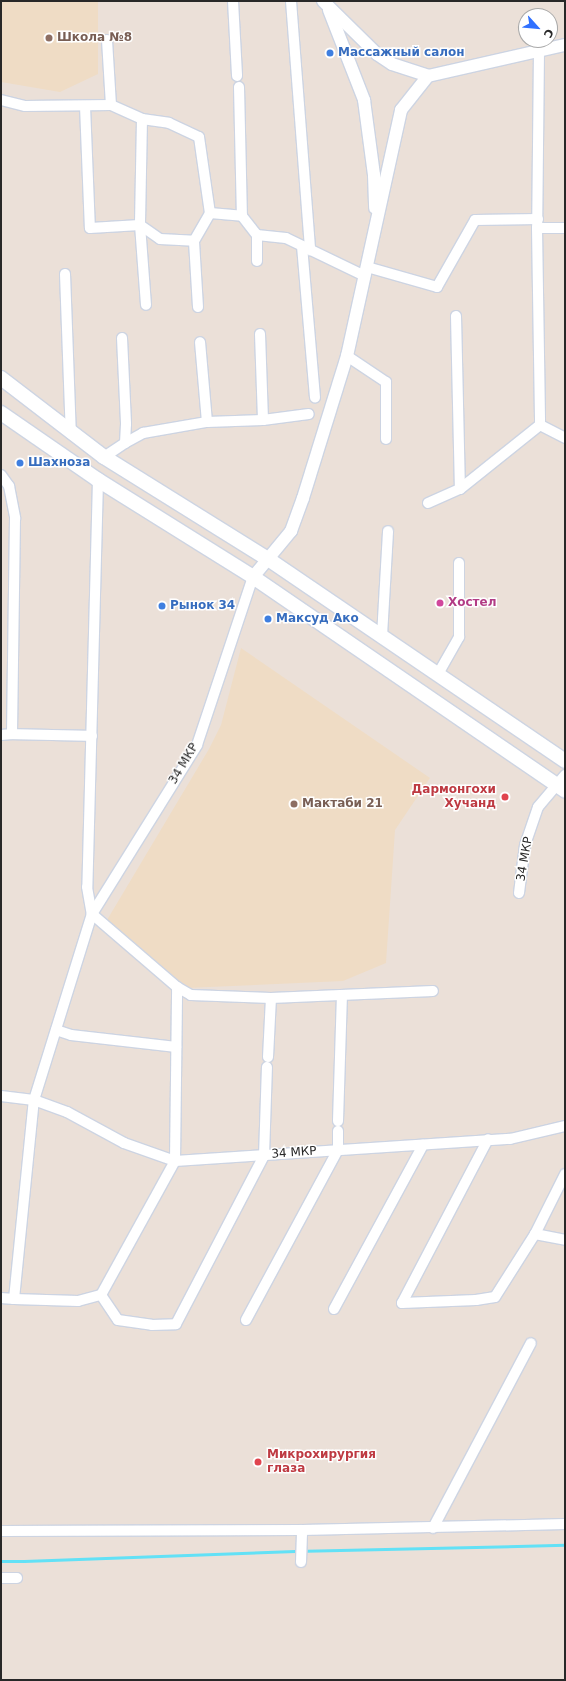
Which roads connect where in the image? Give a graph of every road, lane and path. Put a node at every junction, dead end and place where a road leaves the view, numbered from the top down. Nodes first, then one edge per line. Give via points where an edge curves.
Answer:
1 (233, 1) edge
2 (291, 1) edge
3 (325, 3) edge
4 (107, 40) dead end
5 (565, 45) edge
6 (539, 51) junction
7 (237, 76) dead end
8 (428, 76) junction
9 (239, 87) dead end
10 (1, 100) edge
11 (111, 105) junction
12 (85, 106) junction
13 (142, 119) junction
14 (210, 213) junction
15 (242, 216) junction
16 (538, 223) junction
17 (140, 225) junction
18 (565, 228) edge
19 (257, 235) junction
20 (194, 241) junction
21 (306, 248) junction
22 (257, 261) dead end
23 (366, 272) junction
24 (65, 274) dead end
25 (146, 304) dead end
26 (198, 307) dead end
27 (456, 316) dead end
28 (260, 334) dead end
29 (122, 338) dead end
30 (200, 342) dead end
31 (347, 356) junction
32 (1, 378) edge
33 (315, 397) dead end
34 (1, 413) edge
35 (309, 414) dead end
36 (263, 420) junction
37 (207, 422) junction
38 (540, 425) junction
39 (71, 434) junction
40 (565, 438) edge
41 (386, 439) dead end
42 (125, 443) junction
43 (104, 457) junction
44 (1, 475) edge
45 (98, 480) junction
46 (460, 489) junction
47 (428, 503) dead end
48 (388, 531) dead end
49 (268, 559) junction
50 (459, 563) dead end
51 (254, 578) junction
52 (382, 636) junction
53 (438, 674) junction
54 (12, 734) junction
55 (1, 735) edge
56 (92, 736) junction
57 (565, 761) edge
58 (562, 783) edge
59 (519, 893) dead end
60 (92, 914) junction
61 (177, 987) junction
62 (433, 991) dead end
63 (342, 995) junction
64 (271, 998) junction
65 (56, 1030) junction
66 (176, 1047) junction
67 (1, 1096) edge
68 (34, 1100) junction
69 (565, 1126) edge
70 (488, 1139) junction
71 (423, 1145) junction
72 (338, 1150) junction
73 (264, 1156) junction
74 (175, 1161) junction
75 (565, 1174) edge
76 (535, 1234) junction
77 (565, 1240) edge
78 (100, 1295) junction
79 (1, 1298) edge
80 (14, 1299) junction
81 (334, 1309) dead end
82 (246, 1320) dead end
83 (531, 1343) dead end
84 (565, 1524) edge
85 (433, 1528) junction
86 (302, 1530) junction
87 (1, 1531) edge
88 (301, 1562) dead end
89 (1, 1578) edge
90 (17, 1578) dead end

1 - 7 street
2 - 21 street
3 - 8 street via 377,54 392,64
3 - 23 street via 364,100 374,175 375,204
4 - 11 street
5 - 6 street
6 - 8 street
6 - 16 street
8 - 23 street via 401,110
9 - 15 street
10 - 12 street via 25,106
11 - 12 street
11 - 13 street
12 - 17 street via 90,228
13 - 14 street via 169,123 199,137
13 - 17 street
14 - 15 street
14 - 20 street
15 - 19 street
16 - 18 street
16 - 23 street via 475,220 437,287
16 - 38 street
17 - 20 street via 160,238
17 - 25 street
19 - 21 street via 286,238
19 - 22 street
20 - 26 street
21 - 23 street
21 - 33 street
23 - 31 street
24 - 39 street
27 - 46 street
28 - 36 street
29 - 42 street
30 - 37 street
31 - 41 street via 386,382
31 - 49 street via 291,531
32 - 39 main road
34 - 45 main road
35 - 36 street
36 - 37 street
37 - 42 street via 143,433
38 - 40 street
38 - 46 street
39 - 43 main road
42 - 43 street
43 - 49 main road
44 - 54 street via 9,486 15,518
45 - 51 main road
45 - 56 street, 34 МКР
46 - 47 street
48 - 52 street
49 - 51 street
49 - 52 main road
50 - 53 street via 459,637
51 - 58 main road
51 - 60 street, 34 МКР via 197,745
52 - 53 main road
53 - 57 main road
54 - 55 street
54 - 56 street
56 - 60 street, 34 МКР via 87,887
58 - 59 street, 34 МКР via 538,807 525,845
60 - 61 street
60 - 65 street, 34 МКР
61 - 64 street via 191,995
61 - 66 street
62 - 63 street
63 - 64 street
63 - 72 street
64 - 73 street
65 - 66 street via 71,1035
65 - 68 street, 34 МКР
66 - 74 street
67 - 68 street
68 - 74 street via 67,1112 124,1143
68 - 80 street, 34 МКР
69 - 70 street, 34 МКР via 510,1139
70 - 71 street, 34 МКР
70 - 76 street via 402,1303 495,1297
71 - 72 street, 34 МКР
71 - 81 street
72 - 73 street, 34 МКР
72 - 82 street
73 - 74 street, 34 МКР
73 - 78 street via 176,1324 152,1325 118,1320
74 - 78 street
75 - 76 street
76 - 77 street
78 - 80 street via 78,1301
79 - 80 street
83 - 85 street
84 - 85 street
85 - 86 street
86 - 87 street
86 - 88 street
89 - 90 street

